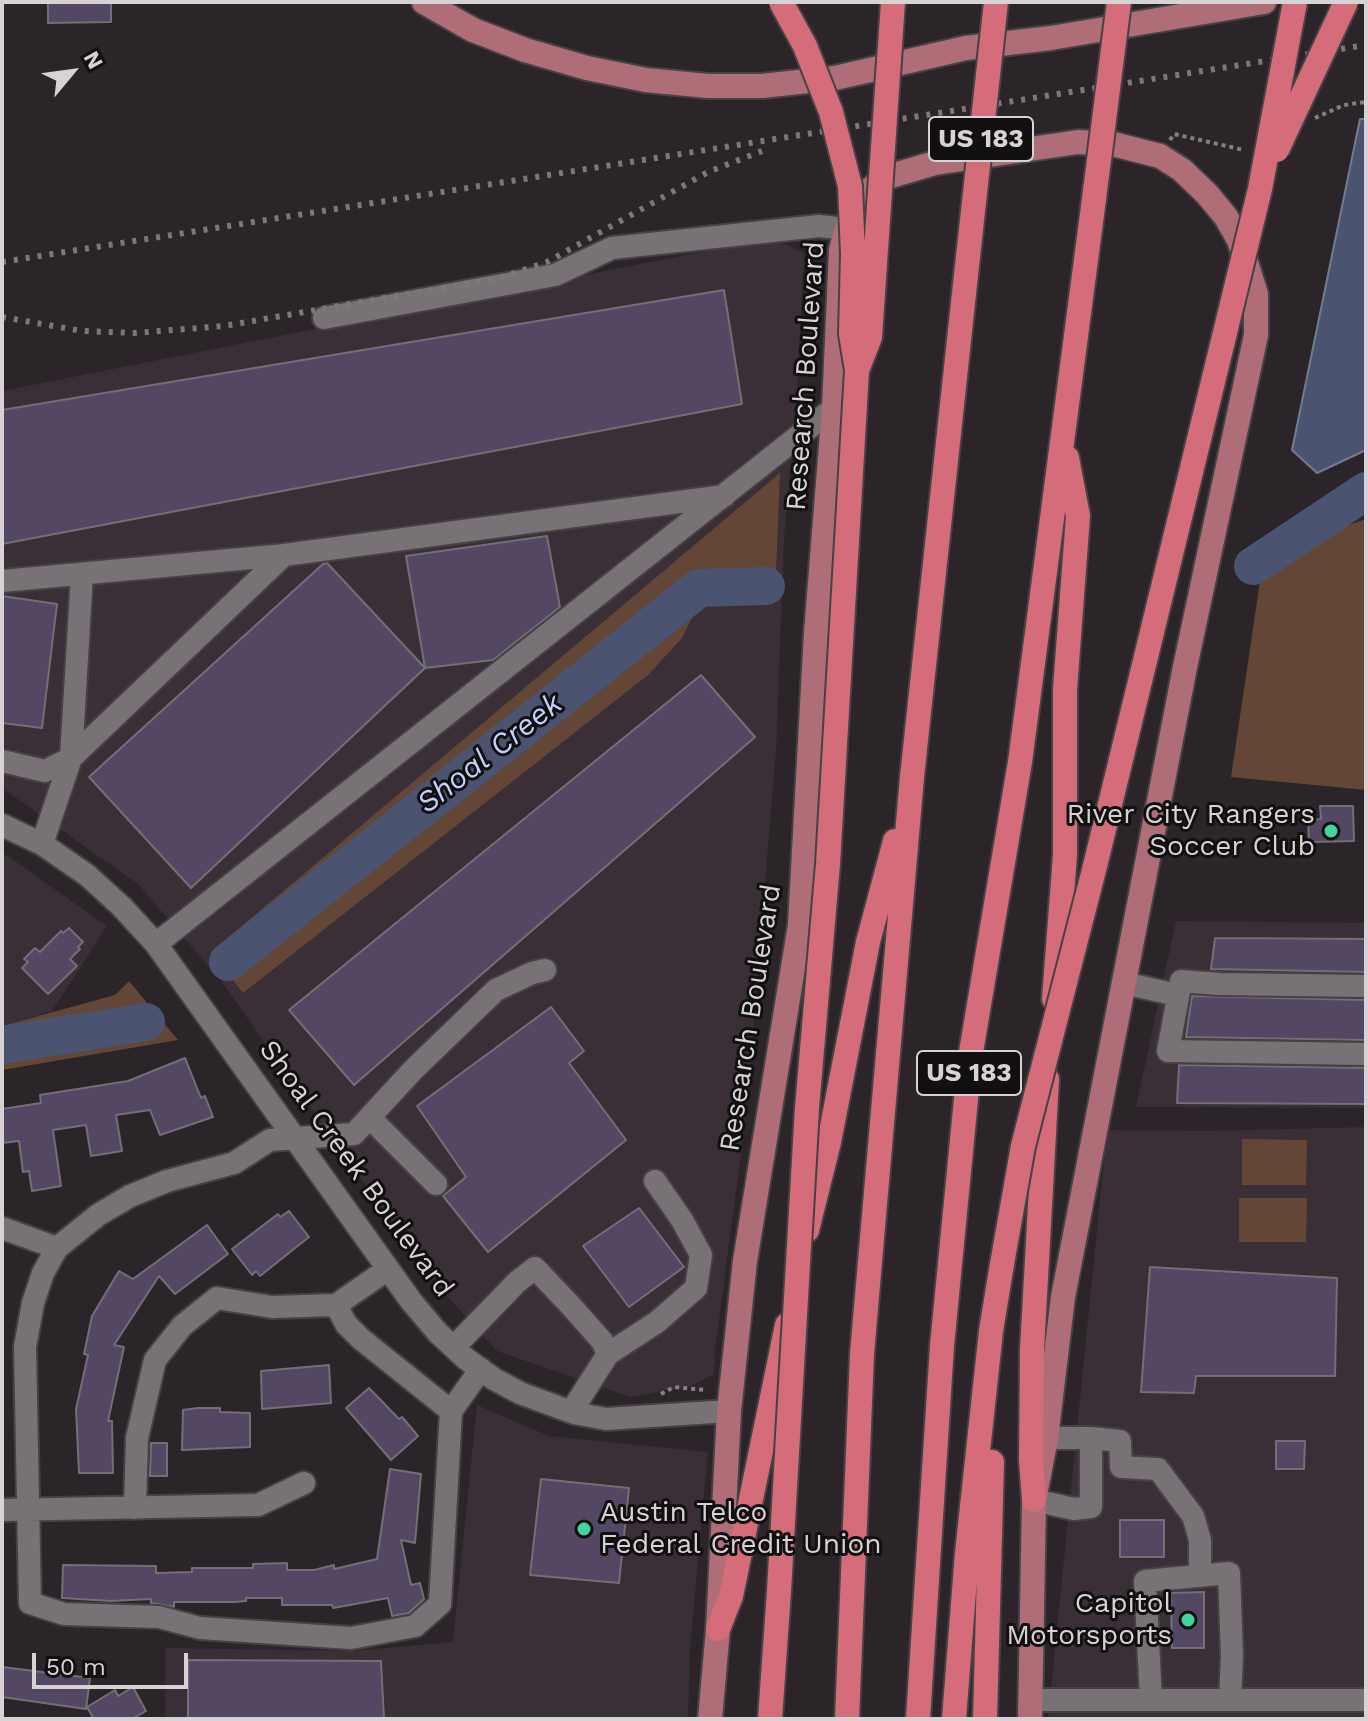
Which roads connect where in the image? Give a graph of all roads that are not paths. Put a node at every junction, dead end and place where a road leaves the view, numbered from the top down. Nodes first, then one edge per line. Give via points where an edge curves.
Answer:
1 (424, 2) edge
2 (781, 2) edge
3 (893, 2) edge
4 (996, 2) edge
5 (1119, 2) edge
6 (1264, 2) edge
7 (1295, 2) edge
8 (1346, 2) edge
9 (1260, 189) junction
10 (847, 229) junction
11 (324, 318) dead end
12 (857, 370) junction
13 (834, 408) junction
14 (1063, 433) junction
15 (725, 496) junction
16 (284, 555) junction
17 (82, 574) junction
18 (2, 581) edge
19 (71, 758) junction
20 (2, 761) edge
21 (912, 777) junction
22 (2, 825) edge
23 (42, 844) junction
24 (156, 944) junction
25 (545, 970) dead end
26 (1124, 983) junction
27 (1366, 986) edge
28 (1177, 995) junction
29 (1366, 1054) edge
30 (370, 1118) junction
31 (295, 1139) junction
32 (655, 1181) dead end
33 (436, 1184) dead end
34 (2, 1228) edge
35 (57, 1248) junction
36 (1002, 1264) junction
37 (388, 1269) junction
38 (336, 1305) junction
39 (454, 1347) junction
40 (608, 1354) junction
41 (481, 1369) junction
42 (451, 1411) junction
43 (729, 1411) junction
44 (571, 1412) junction
45 (1046, 1438) junction
46 (1091, 1438) junction
47 (304, 1483) dead end
48 (1034, 1500) junction
49 (135, 1508) junction
50 (2, 1510) edge
51 (28, 1510) junction
52 (1200, 1576) junction
53 (718, 1629) junction
54 (1151, 1700) junction
55 (1230, 1700) junction
56 (1366, 1700) edge
57 (1030, 1710) edge
58 (1285, 1710) edge
59 (710, 1719) edge
60 (770, 1719) edge
61 (847, 1719) edge
62 (918, 1719) edge
63 (954, 1719) edge
64 (985, 1719) edge

1 - 6 main road via 525,50 646,80 708,86 835,78 966,48
2 - 12 highway, bridge via 831,112 850,186 851,334
3 - 12 highway, bridge via 870,337
4 - 21 highway, US 183, bridge
5 - 14 highway, US 183, bridge
7 - 9 highway, bridge
8 - 9 highway, bridge
9 - 36 highway, bridge via 1023,1146
10 - 11 street via 819,226 612,248 555,275
10 - 13 main road, Research Boulevard via 841,250
10 - 26 main road, Research Boulevard via 854,203 901,171 1078,142 1160,156 1207,194 1239,240 1256,294 1256,335
12 - 60 highway, bridge
13 - 15 street
13 - 43 main road, Research Boulevard via 800,925 751,1213
14 - 48 highway via 1078,516 1065,689 1065,855 1041,1154 1032,1350
14 - 62 highway, US 183 via 1020,762 970,1058 943,1335
15 - 16 street
15 - 24 street
16 - 17 street
16 - 19 street
17 - 18 street
17 - 19 street
19 - 20 street via 45,771
19 - 23 street
21 - 53 highway via 868,942 731,1596
21 - 61 highway, US 183 via 858,1410
22 - 23 street, Shoal Creek Boulevard
23 - 24 street, Shoal Creek Boulevard via 87,875
24 - 31 street, Shoal Creek Boulevard
25 - 30 street via 496,990
26 - 28 street
26 - 45 main road, Research Boulevard via 1063,1297
27 - 28 street via 1181,981
28 - 29 street via 1168,1051
30 - 31 street via 354,1134
30 - 33 street
31 - 35 street via 270,1140 234,1163 130,1196
31 - 37 street, Shoal Creek Boulevard
32 - 40 street via 701,1255 696,1288
34 - 35 street
35 - 51 street via 33,1303 25,1347
36 - 63 highway via 967,1553
36 - 64 highway
37 - 38 street
37 - 39 street, Shoal Creek Boulevard
38 - 42 street via 361,1339
38 - 49 street via 272,1307 217,1298 182,1326 155,1360 137,1438
39 - 40 street via 535,1268
39 - 41 street, Shoal Creek Boulevard
40 - 44 street
41 - 42 street
41 - 44 street, Shoal Creek Boulevard via 520,1393
42 - 51 street via 440,1604 415,1626 351,1638 200,1628 159,1617 64,1614 30,1603
43 - 44 street, Shoal Creek Boulevard via 606,1419
43 - 53 main road, Research Boulevard
45 - 46 street
45 - 48 main road, Research Boulevard
46 - 48 street via 1091,1507 1074,1509
46 - 52 street via 1120,1441 1121,1467 1158,1469 1193,1516 1200,1540
47 - 49 street via 258,1505
48 - 57 main road, Research Boulevard
49 - 51 street
50 - 51 street
52 - 54 street via 1145,1581
52 - 55 street via 1229,1573
53 - 59 main road, Research Boulevard
54 - 55 street
54 - 57 street
55 - 58 street
56 - 58 street

